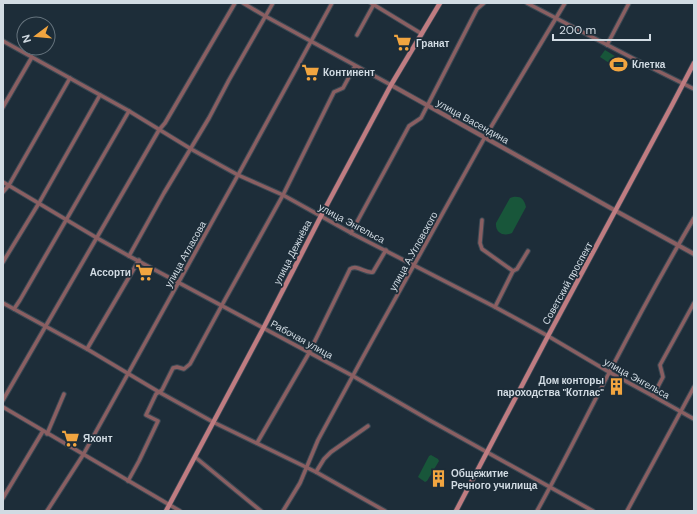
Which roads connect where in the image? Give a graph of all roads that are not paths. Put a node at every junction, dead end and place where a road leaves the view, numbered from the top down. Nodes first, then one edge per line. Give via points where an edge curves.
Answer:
1 (235, 3) edge
2 (243, 3) edge
3 (273, 3) edge
4 (332, 3) edge
5 (440, 3) edge
6 (484, 3) edge
7 (527, 3) edge
8 (565, 3) edge
9 (629, 3) edge
10 (373, 4) edge
11 (265, 16) junction
12 (556, 19) junction
13 (422, 34) junction
14 (357, 35) dead end
15 (3, 41) edge
16 (312, 41) junction
17 (607, 45) junction
18 (32, 57) junction
19 (694, 63) edge
20 (355, 66) junction
21 (70, 78) junction
22 (684, 84) junction
23 (391, 85) junction
24 (694, 89) edge
25 (100, 95) junction
26 (427, 105) junction
27 (3, 107) edge
28 (129, 111) junction
29 (159, 130) junction
30 (485, 137) junction
31 (191, 149) junction
32 (238, 175) junction
33 (3, 182) edge
34 (9, 185) junction
35 (3, 192) edge
36 (283, 195) junction
37 (38, 203) junction
38 (616, 211) junction
39 (321, 216) junction
40 (694, 218) edge
41 (67, 219) junction
42 (482, 220) dead end
43 (351, 233) junction
44 (97, 238) junction
45 (678, 245) junction
46 (386, 250) junction
47 (528, 251) dead end
48 (694, 254) edge
49 (129, 256) junction
50 (139, 260) junction
51 (3, 262) edge
52 (414, 265) junction
53 (513, 270) junction
54 (179, 281) junction
55 (694, 303) edge
56 (3, 304) edge
57 (222, 304) junction
58 (495, 307) junction
59 (14, 309) junction
60 (46, 326) junction
61 (264, 327) junction
62 (548, 336) junction
63 (87, 349) junction
64 (309, 353) junction
65 (609, 372) junction
66 (128, 373) junction
67 (353, 376) junction
68 (694, 387) edge
69 (159, 392) junction
70 (64, 394) dead end
71 (653, 396) junction
72 (3, 400) edge
73 (3, 408) edge
74 (681, 412) junction
75 (694, 419) edge
76 (213, 422) junction
77 (368, 426) dead end
78 (43, 431) junction
79 (47, 434) junction
80 (257, 443) junction
81 (486, 452) junction
82 (83, 455) junction
83 (195, 457) junction
84 (307, 468) junction
85 (316, 472) junction
86 (128, 481) junction
87 (550, 487) junction
88 (3, 498) edge
89 (169, 505) junction
90 (46, 511) edge
91 (166, 511) edge
92 (180, 511) edge
93 (261, 511) edge
94 (283, 511) edge
95 (385, 511) edge
96 (456, 511) edge
97 (537, 511) edge
98 (593, 511) edge
99 (627, 511) edge

1 - 29 street
2 - 11 street, улица Васендина
3 - 11 street
4 - 16 street, улица Атласова
5 - 13 main road, улица Дежнёва
6 - 26 street via 478,9
7 - 12 street
8 - 12 street, улица А.Угловского
9 - 17 street
10 - 13 street
10 - 14 street
11 - 16 street, улица Васендина
11 - 31 street
12 - 17 street
12 - 30 street, улица А.Угловского
13 - 23 main road, улица Дежнёва
15 - 18 street, улица Энгельса
16 - 20 street, улица Васендина
16 - 32 street, улица Атласова
17 - 22 street
18 - 21 street, улица Энгельса
18 - 27 street
19 - 22 main road, Советский проспект
20 - 23 street, улица Васендина
20 - 36 street via 343,88 334,92
21 - 25 street, улица Энгельса
21 - 34 street
22 - 24 street
22 - 38 main road, Советский проспект
23 - 26 street, улица Васендина
23 - 39 main road, улица Дежнёва
25 - 28 street, улица Энгельса
25 - 37 street
26 - 30 street, улица Васендина
26 - 43 street via 421,118 409,126
28 - 29 street, улица Энгельса
28 - 41 street
29 - 31 street, улица Энгельса
29 - 44 street
30 - 38 street, улица Васендина
30 - 52 street, улица А.Угловского
31 - 32 street, улица Энгельса
31 - 49 street
32 - 36 street, улица Энгельса
32 - 54 street, улица Атласова
33 - 34 street, Рабочая улица
34 - 35 street
34 - 37 street, Рабочая улица
36 - 39 street, улица Энгельса
36 - 57 street
37 - 41 street, Рабочая улица
37 - 51 street
38 - 45 street, улица Васендина
38 - 62 main road, Советский проспект
39 - 43 street, улица Энгельса
39 - 61 main road, улица Дежнёва
40 - 45 street
41 - 44 street, Рабочая улица
41 - 59 street
42 - 53 street via 482,249
43 - 46 street, улица Энгельса
44 - 49 street, Рабочая улица
44 - 60 street
45 - 48 street, улица Васендина
45 - 65 street
46 - 52 street, улица Энгельса
46 - 64 street via 373,272 356,267 350,269
47 - 53 street via 518,269
49 - 50 street, Рабочая улица
50 - 54 street, Рабочая улица
50 - 63 street
52 - 58 street, улица Энгельса
52 - 67 street, улица А.Угловского
53 - 58 street
54 - 57 street, Рабочая улица
54 - 66 street, улица Атласова
55 - 71 street via 660,365 663,377
56 - 59 street
57 - 61 street, Рабочая улица
57 - 69 street via 188,367 173,368
58 - 62 street, улица Энгельса
59 - 60 street
60 - 63 street
60 - 72 street
61 - 64 street, Рабочая улица
61 - 76 main road, улица Дежнёва
62 - 65 street, улица Энгельса
62 - 81 main road, Советский проспект
63 - 66 street
64 - 67 street, Рабочая улица
64 - 80 street
65 - 71 street, улица Энгельса
65 - 87 street
66 - 69 street
66 - 82 street, улица Атласова
67 - 81 street, Рабочая улица
67 - 84 street, улица А.Угловского via 318,440
68 - 74 street
69 - 76 street
69 - 86 street via 146,415 158,421
70 - 79 street
71 - 74 street, улица Энгельса
73 - 78 street
74 - 75 street, улица Энгельса
74 - 99 street
76 - 80 street
76 - 83 main road, улица Дежнёва
77 - 85 street via 330,452
78 - 79 street
78 - 88 street
79 - 82 street
80 - 84 street
81 - 87 street, Рабочая улица
81 - 96 main road, Советский проспект
82 - 86 street
82 - 90 street, улица Атласова
83 - 89 main road, улица Дежнёва
83 - 93 street
84 - 85 street
84 - 94 street, улица А.Угловского
85 - 95 street
86 - 89 street
87 - 97 street
87 - 98 street, Рабочая улица
89 - 91 main road, улица Дежнёва
89 - 92 street

